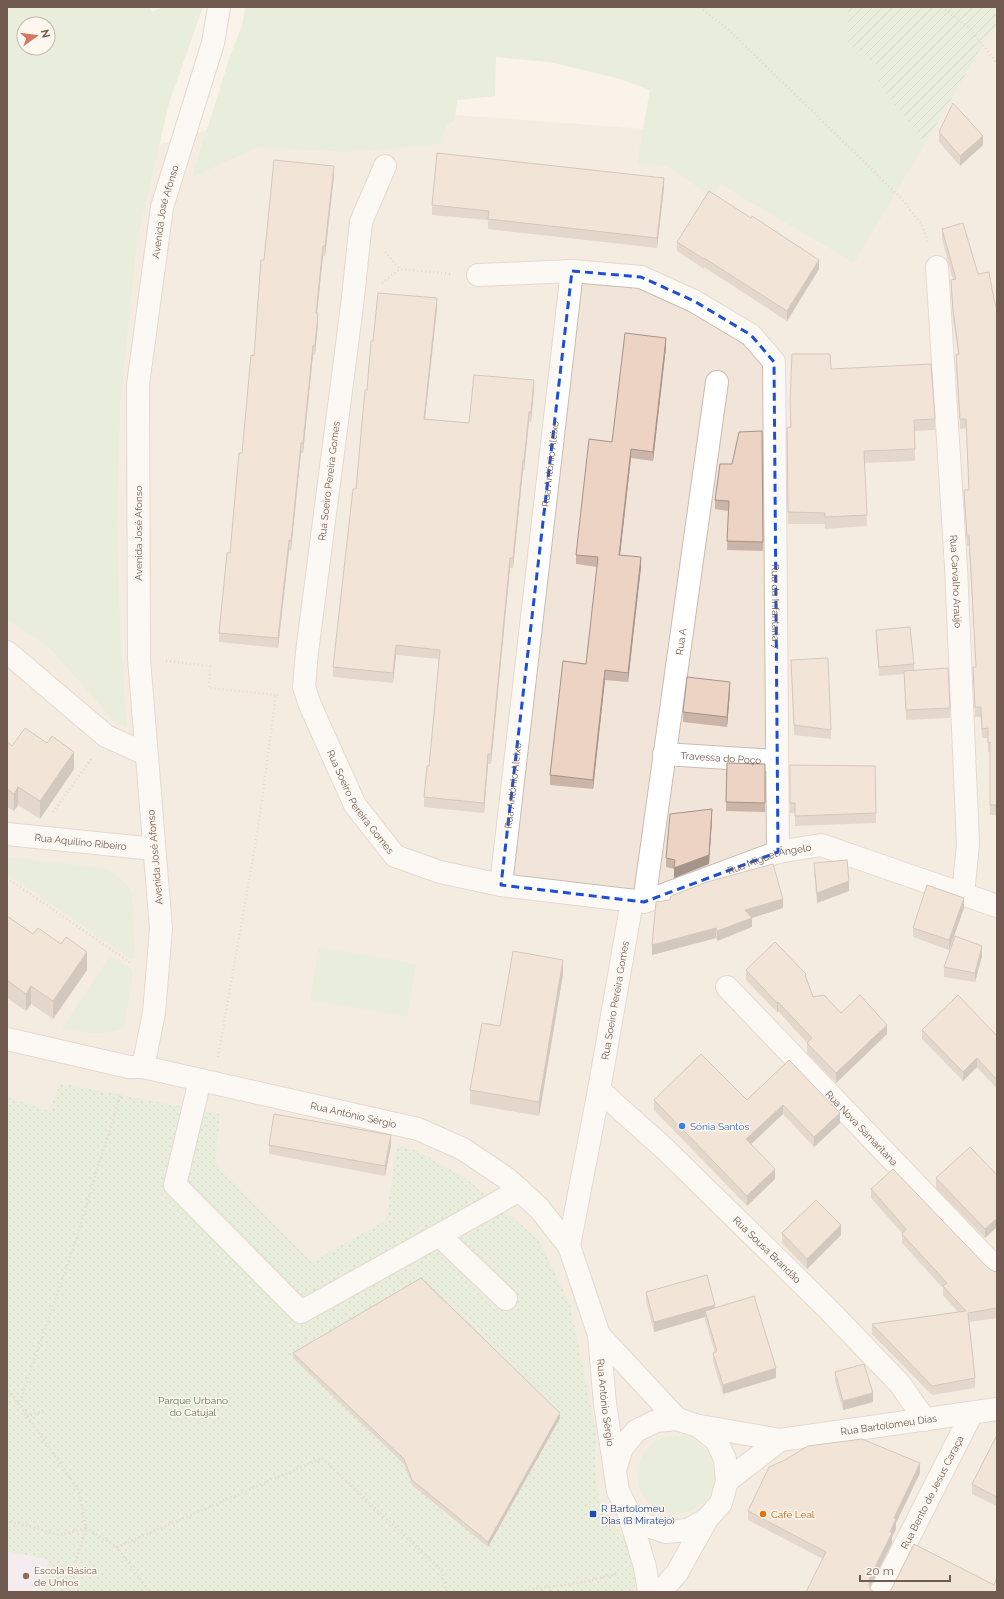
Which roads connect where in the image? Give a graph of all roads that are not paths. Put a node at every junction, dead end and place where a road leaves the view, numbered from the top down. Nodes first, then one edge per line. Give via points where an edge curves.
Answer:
1 (219, 7) edge
2 (385, 166) dead end
3 (937, 268) road end
4 (572, 271) junction
5 (478, 275) road end
6 (717, 382) dead end
7 (7, 652) edge
8 (146, 754) junction
9 (664, 754) junction
10 (777, 761) junction
11 (7, 834) edge
12 (154, 849) junction
13 (778, 852) junction
14 (501, 885) junction
15 (963, 895) junction
16 (638, 901) junction
17 (997, 906) edge
18 (727, 987) dead end
19 (7, 1039) edge
20 (136, 1067) junction
21 (207, 1081) junction
22 (599, 1090) junction
23 (520, 1190) junction
24 (440, 1236) junction
25 (569, 1246) junction
26 (997, 1268) edge
27 (506, 1299) dead end
28 (599, 1336) junction
29 (997, 1409) edge
30 (972, 1413) junction
31 (677, 1419) junction
32 (924, 1420) junction
33 (698, 1426) junction
34 (780, 1440) junction
35 (615, 1470) junction
36 (727, 1481) junction
37 (628, 1511) junction
38 (707, 1519) junction
39 (649, 1592) edge
40 (660, 1592) edge
41 (880, 1592) edge

1 - 8 street, Avenida José Afonso via 213,43 162,207 138,385 139,659
2 - 14 street, Rua Soeiro Pereira Gomes via 361,222 304,687 354,805 395,856 440,872
3 - 15 street, Rua Carvalho Araújo via 956,567 968,844
4 - 5 street
4 - 10 street, Rua da Infantaria 7 via 641,278 694,301 751,335 774,362
4 - 14 street, Rua António Aleixo
6 - 9 street, Rua A
7 - 8 street via 106,736
8 - 12 street, Avenida José Afonso
9 - 10 street, Travessa do Poço
9 - 16 street, Rua A
10 - 13 street, Rua da Infantaria 7
11 - 12 street, Rua Aquilíno Ribeiro
12 - 20 street, Avenida José Afonso via 161,929 158,971 154,1013
13 - 15 street, Rua Miguel Ângelo via 821,845
13 - 16 street, Rua Miguel Ângelo
14 - 16 street, Rua Soeiro Pereira Gomes
15 - 17 street, Rua Miguel Ângelo
16 - 22 street, Rua Soeiro Pereira Gomes
18 - 26 street, Rua Nova Samaritana
19 - 20 street, Rua António Sérgio
20 - 21 street, Rua António Sérgio
21 - 23 street, Rua António Sérgio via 418,1129 463,1149
21 - 24 street via 175,1185 301,1312
22 - 25 street, Rua Soeiro Pereira Gomes
22 - 32 street, Rua Sousa Brandão via 666,1150 826,1307 900,1384
23 - 24 street
23 - 25 street, Rua António Sérgio via 539,1208
24 - 27 street
25 - 28 street, Rua António Sérgio
28 - 31 street, Rua António Sérgio
28 - 35 street, Rua António Sérgio via 605,1404
29 - 30 street, Rua Bartolomeu Dias
30 - 32 street, Rua Bartolomeu Dias
30 - 41 street, Rua Bento de Jesus Caraça
31 - 33 street
31 - 35 street via 656,1421 636,1431 622,1448
32 - 34 street, Rua Bartolomeu Dias
33 - 34 street, Rua Bartolomeu Dias
33 - 36 street via 716,1440 726,1459
34 - 36 street, Rua Bartolomeu Dias
35 - 37 street via 618,1491
36 - 38 street via 721,1502
37 - 38 street via 645,1525 666,1532 688,1530
37 - 39 street via 645,1567
38 - 40 street via 677,1573

